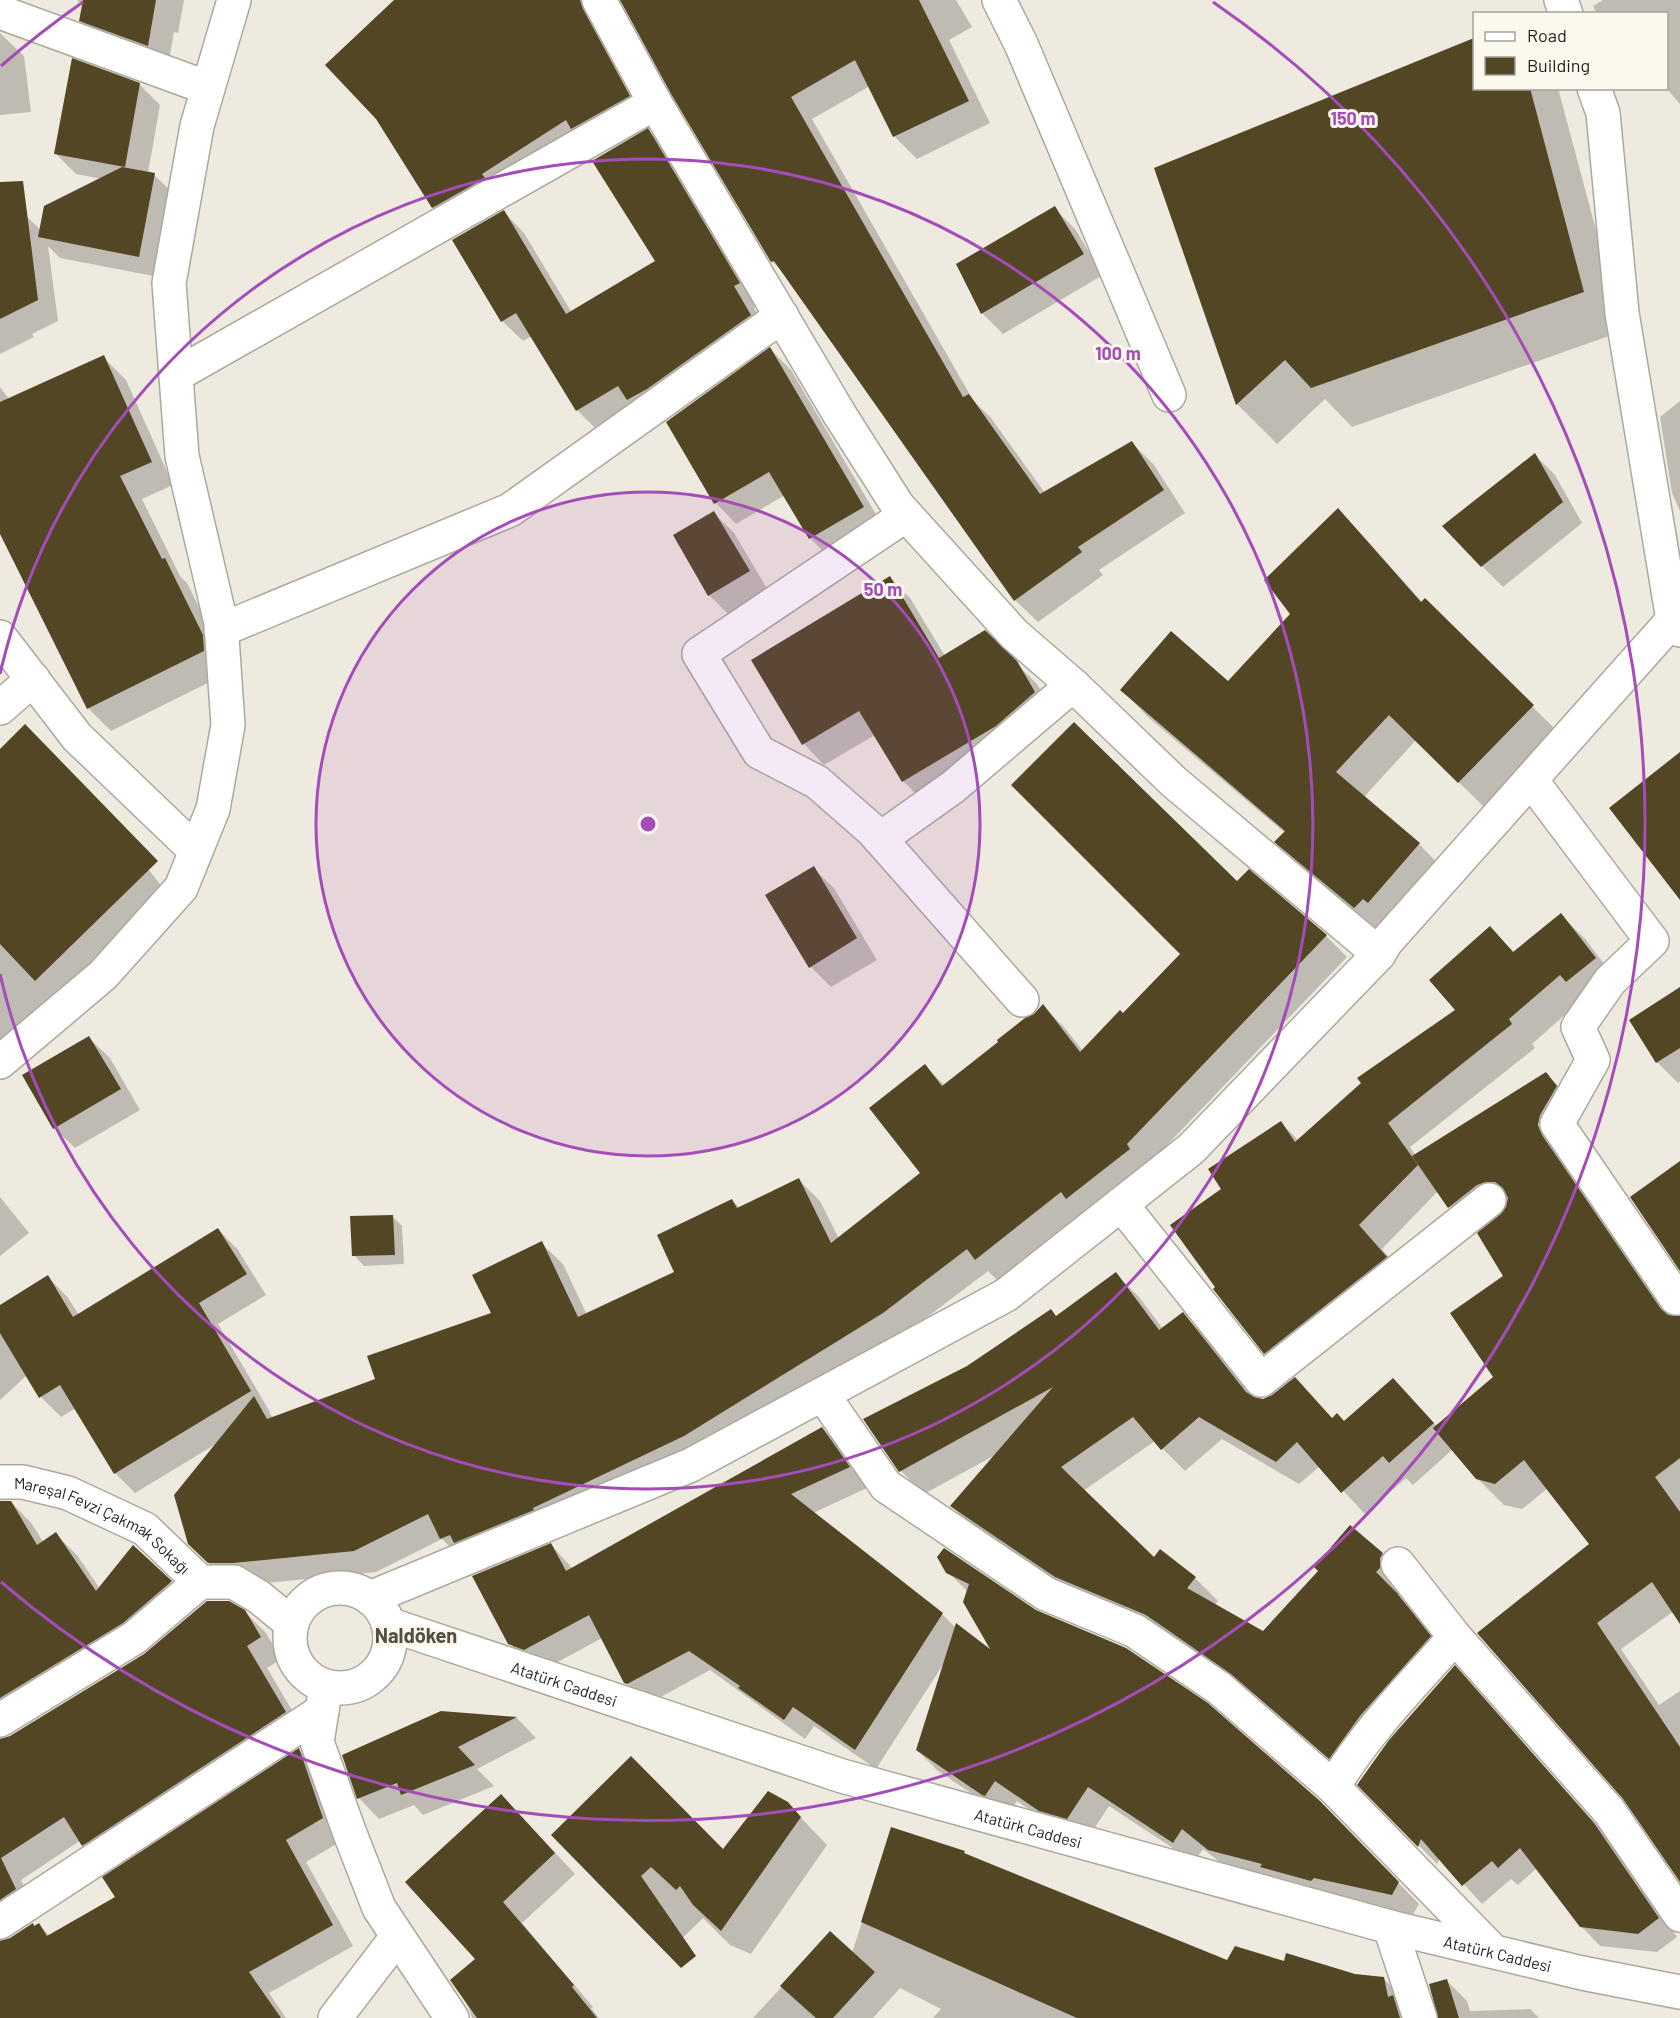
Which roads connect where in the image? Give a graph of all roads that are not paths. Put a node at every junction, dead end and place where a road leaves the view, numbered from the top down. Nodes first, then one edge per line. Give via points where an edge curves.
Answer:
1 (234, 0) edge
2 (599, 0) edge
3 (999, 0) edge
4 (0, 12) edge
5 (208, 88) junction
6 (1595, 90) edge
7 (655, 103) junction
8 (782, 316) junction
9 (176, 375) junction
10 (1169, 395) dead end
11 (906, 515) junction
12 (1678, 620) edge
13 (221, 630) junction
14 (0, 637) edge
15 (33, 679) junction
16 (1073, 686) junction
17 (0, 708) edge
18 (1531, 780) junction
19 (880, 839) junction
20 (196, 851) junction
21 (1379, 954) junction
22 (1022, 1000) dead end
23 (0, 1062) edge
24 (1489, 1200) dead end
25 (1121, 1204) junction
26 (1679, 1299) edge
27 (823, 1395) junction
28 (0, 1482) edge
29 (1398, 1564) dead end
30 (200, 1582) junction
31 (379, 1611) junction
32 (292, 1624) junction
33 (1455, 1637) junction
34 (324, 1699) junction
35 (0, 1720) edge
36 (1333, 1787) junction
37 (1680, 1915) edge
38 (0, 1922) edge
39 (1390, 1927) junction
40 (397, 1937) junction
41 (1493, 1951) junction
42 (1680, 1992) edge
43 (335, 2018) edge
44 (452, 2018) edge
45 (1420, 2018) edge

1 - 5 street
2 - 7 street
3 - 10 street
4 - 5 street
5 - 9 street via 197,126 169,283
6 - 12 street via 1603,112 1622,314
7 - 8 street
7 - 9 street
8 - 11 street via 840,415
8 - 13 street via 510,510
9 - 13 street via 182,456
11 - 16 street via 1014,634
11 - 19 street via 699,654 759,752 817,782
12 - 18 street
13 - 20 street via 228,725 213,809
14 - 15 street
15 - 17 street
15 - 20 street via 77,737
16 - 19 street via 953,787
16 - 21 street via 1174,782
18 - 21 street
18 - 26 street via 1652,941 1610,981 1578,1027 1593,1060 1557,1124
19 - 22 street
20 - 23 street via 181,888 103,975
21 - 25 street via 1191,1149
24 - 25 street via 1262,1380
25 - 27 street via 1006,1295
27 - 31 street via 691,1465
27 - 36 street via 886,1486 1046,1594 1144,1637 1219,1688
28 - 30 street, Mareşal Fevzi Çakmak Sokağı via 23,1482 68,1493 145,1530
29 - 33 street
30 - 32 street, Mareşal Fevzi Çakmak Sokağı via 234,1582
30 - 35 street via 134,1638
31 - 32 street, Atatürk Caddesi via 356,1591 340,1588 310,1598
31 - 34 street via 390,1639 381,1668 356,1686
31 - 39 street, Atatürk Caddesi via 842,1776
32 - 34 street via 292,1655
33 - 36 street via 1383,1717
33 - 37 street via 1609,1811
34 - 38 street
34 - 40 street via 316,1742 379,1908
36 - 41 street
39 - 41 street, Atatürk Caddesi
39 - 45 street
40 - 43 street
40 - 44 street
41 - 42 street, Atatürk Caddesi

